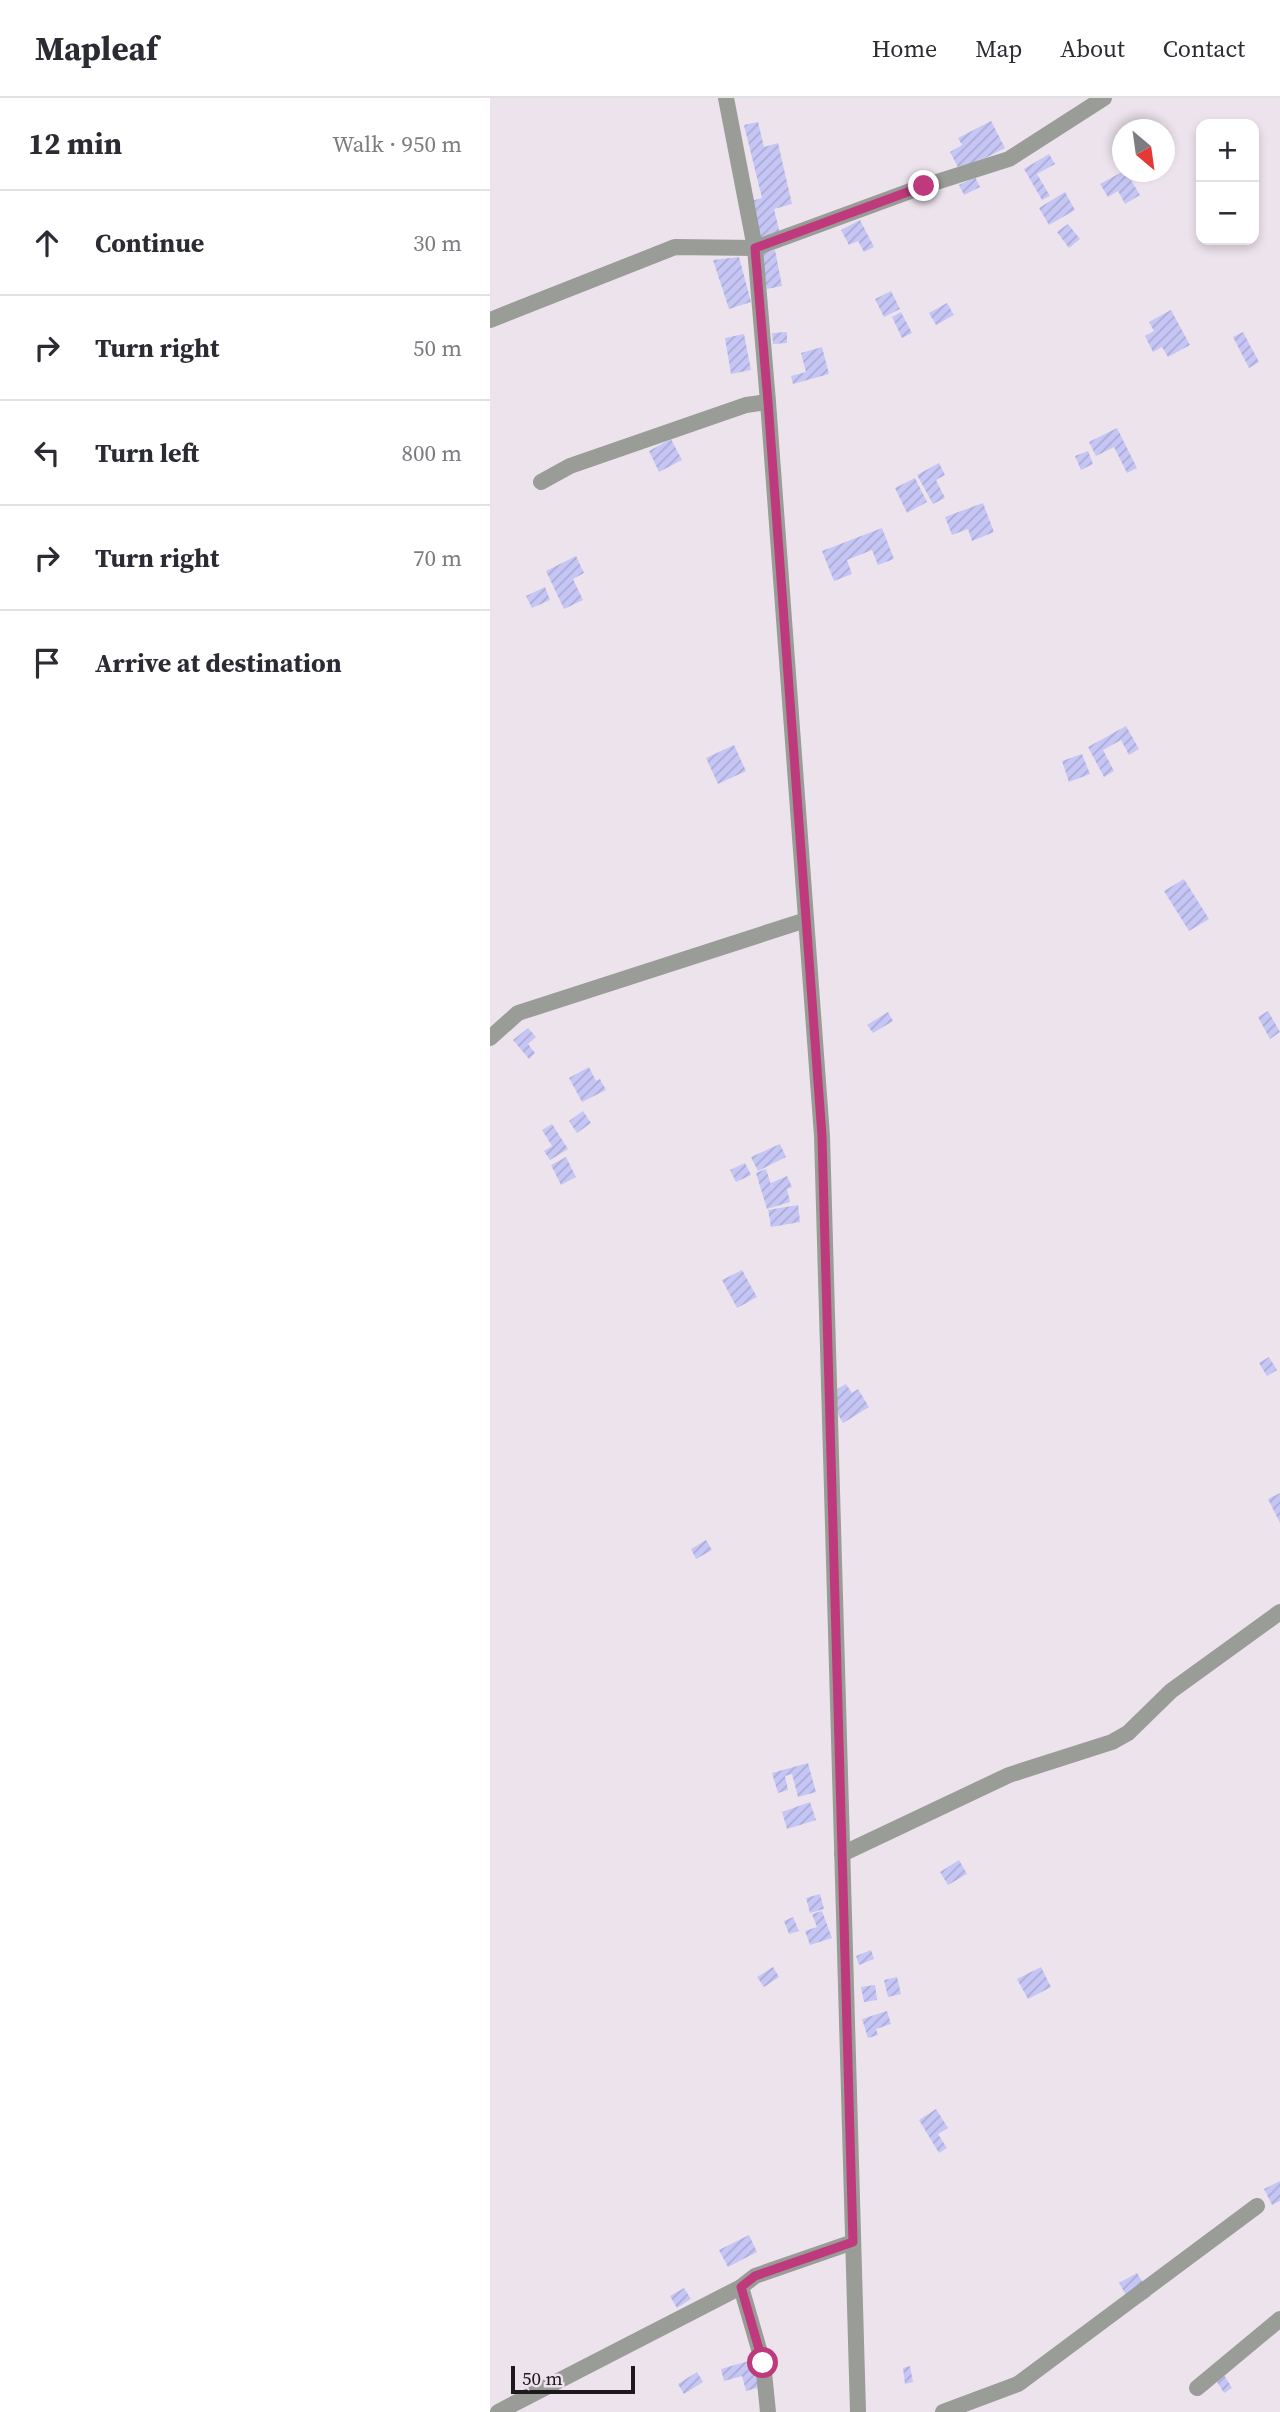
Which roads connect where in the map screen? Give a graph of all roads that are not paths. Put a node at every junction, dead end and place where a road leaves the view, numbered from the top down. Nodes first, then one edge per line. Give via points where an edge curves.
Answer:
1 (726, 98) edge
2 (1104, 98) edge
3 (755, 248) junction
4 (490, 320) edge
5 (768, 402) junction
6 (541, 482) dead end
7 (806, 920) junction
8 (490, 1038) edge
9 (1280, 1612) edge
10 (842, 1854) junction
11 (1256, 2206) dead end
12 (853, 2242) junction
13 (741, 2287) junction
14 (1280, 2319) edge
15 (1197, 2388) dead end
16 (498, 2412) edge
17 (768, 2412) edge
18 (858, 2412) edge
19 (943, 2412) edge

1 - 3 street
2 - 3 street via 1009,159
3 - 4 street via 675,247
3 - 5 street
5 - 6 street via 746,405 570,466
5 - 7 street
7 - 8 street via 518,1013
7 - 10 street via 822,1136
9 - 10 street via 1171,1691 1128,1733 1112,1742 1009,1775
10 - 12 street
11 - 19 street via 1018,2384
12 - 13 street via 755,2276
12 - 18 street
13 - 16 street
13 - 17 street via 763,2363
14 - 15 street

